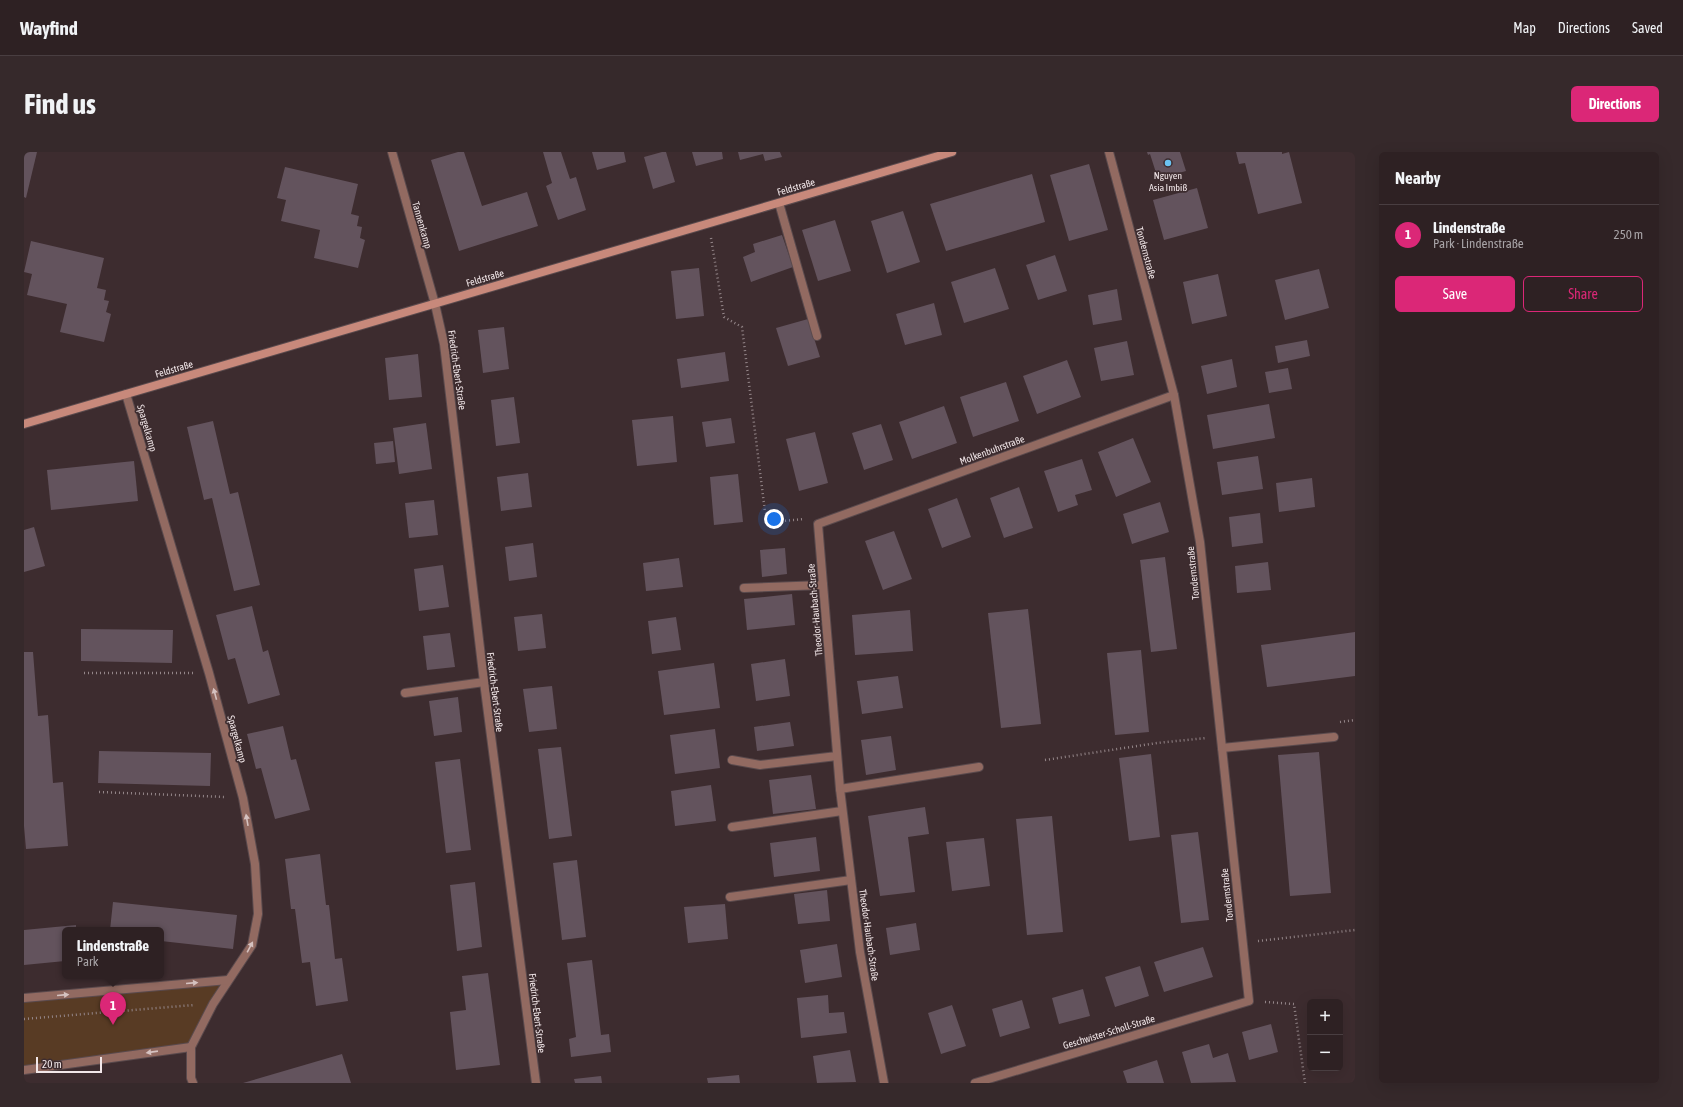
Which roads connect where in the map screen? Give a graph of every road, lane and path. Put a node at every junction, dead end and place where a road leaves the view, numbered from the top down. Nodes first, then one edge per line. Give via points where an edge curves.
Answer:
1 (392, 152) edge
2 (952, 152) edge
3 (1109, 152) edge
4 (779, 203) junction
5 (709, 223) junction
6 (435, 304) junction
7 (817, 336) dead end
8 (126, 394) junction
9 (1174, 395) junction
10 (24, 424) edge
11 (818, 524) junction
12 (822, 584) junction
13 (744, 588) dead end
14 (84, 673) dead end
15 (209, 673) junction
16 (484, 682) junction
17 (405, 693) dead end
18 (1222, 736) junction
19 (1334, 737) dead end
20 (1222, 748) junction
21 (837, 756) junction
22 (732, 760) dead end
23 (1045, 760) dead end
24 (979, 767) dead end
25 (840, 789) junction
26 (99, 792) dead end
27 (243, 798) junction
28 (842, 811) junction
29 (732, 827) dead end
30 (851, 880) junction
31 (730, 897) dead end
32 (1355, 930) edge
33 (1242, 943) junction
34 (228, 980) junction
35 (24, 998) edge
36 (1249, 1001) junction
37 (213, 1004) junction
38 (24, 1019) edge
39 (191, 1047) junction
40 (24, 1070) edge
41 (192, 1083) edge
42 (536, 1083) edge
43 (884, 1083) edge
44 (975, 1083) edge
45 (1306, 1083) edge

1 - 6 street, Tannenkamp
2 - 4 street, Feldstraße
3 - 9 street, Tondernstraße
4 - 5 street, Feldstraße
4 - 7 street
5 - 6 street, Feldstraße
5 - 11 path via 724,317 742,327 765,512 773,522 803,518
6 - 8 street, Feldstraße
6 - 16 street, Friedrich-Ebert-Straße via 444,344
8 - 10 street, Feldstraße
8 - 15 street, Spargelkamp
9 - 11 street, Molkenbuhrstraße
9 - 18 street, Tondernstraße via 1200,542
11 - 12 street, Theodor-Haubach-Straße
12 - 13 street
12 - 21 street, Theodor-Haubach-Straße
14 - 15 path
27 -> 15 street, Spargelkamp
16 - 17 street
16 - 42 street, Friedrich-Ebert-Straße
18 - 20 street, Tondernstraße
18 - 23 path
19 - 20 street
20 - 33 street, Tondernstraße
21 - 22 street via 760,765
21 - 25 street, Theodor-Haubach-Straße
24 - 25 street
25 - 28 street, Theodor-Haubach-Straße
26 - 27 path
34 -> 27 street, Spargelkamp via 252,945 258,914 255,864
28 - 29 street
28 - 30 street, Theodor-Haubach-Straße
30 - 31 street
30 - 43 street, Theodor-Haubach-Straße via 860,952
32 - 33 path
33 - 36 street, Tondernstraße
35 -> 34 street
34 - 37 street, Spargelkamp
36 - 44 street, Geschwister-Scholl-Straße
36 - 45 path via 1294,1004
37 - 38 path
37 - 39 street, Spargelkamp
39 -> 40 street
39 - 41 street, Spargelkamp

